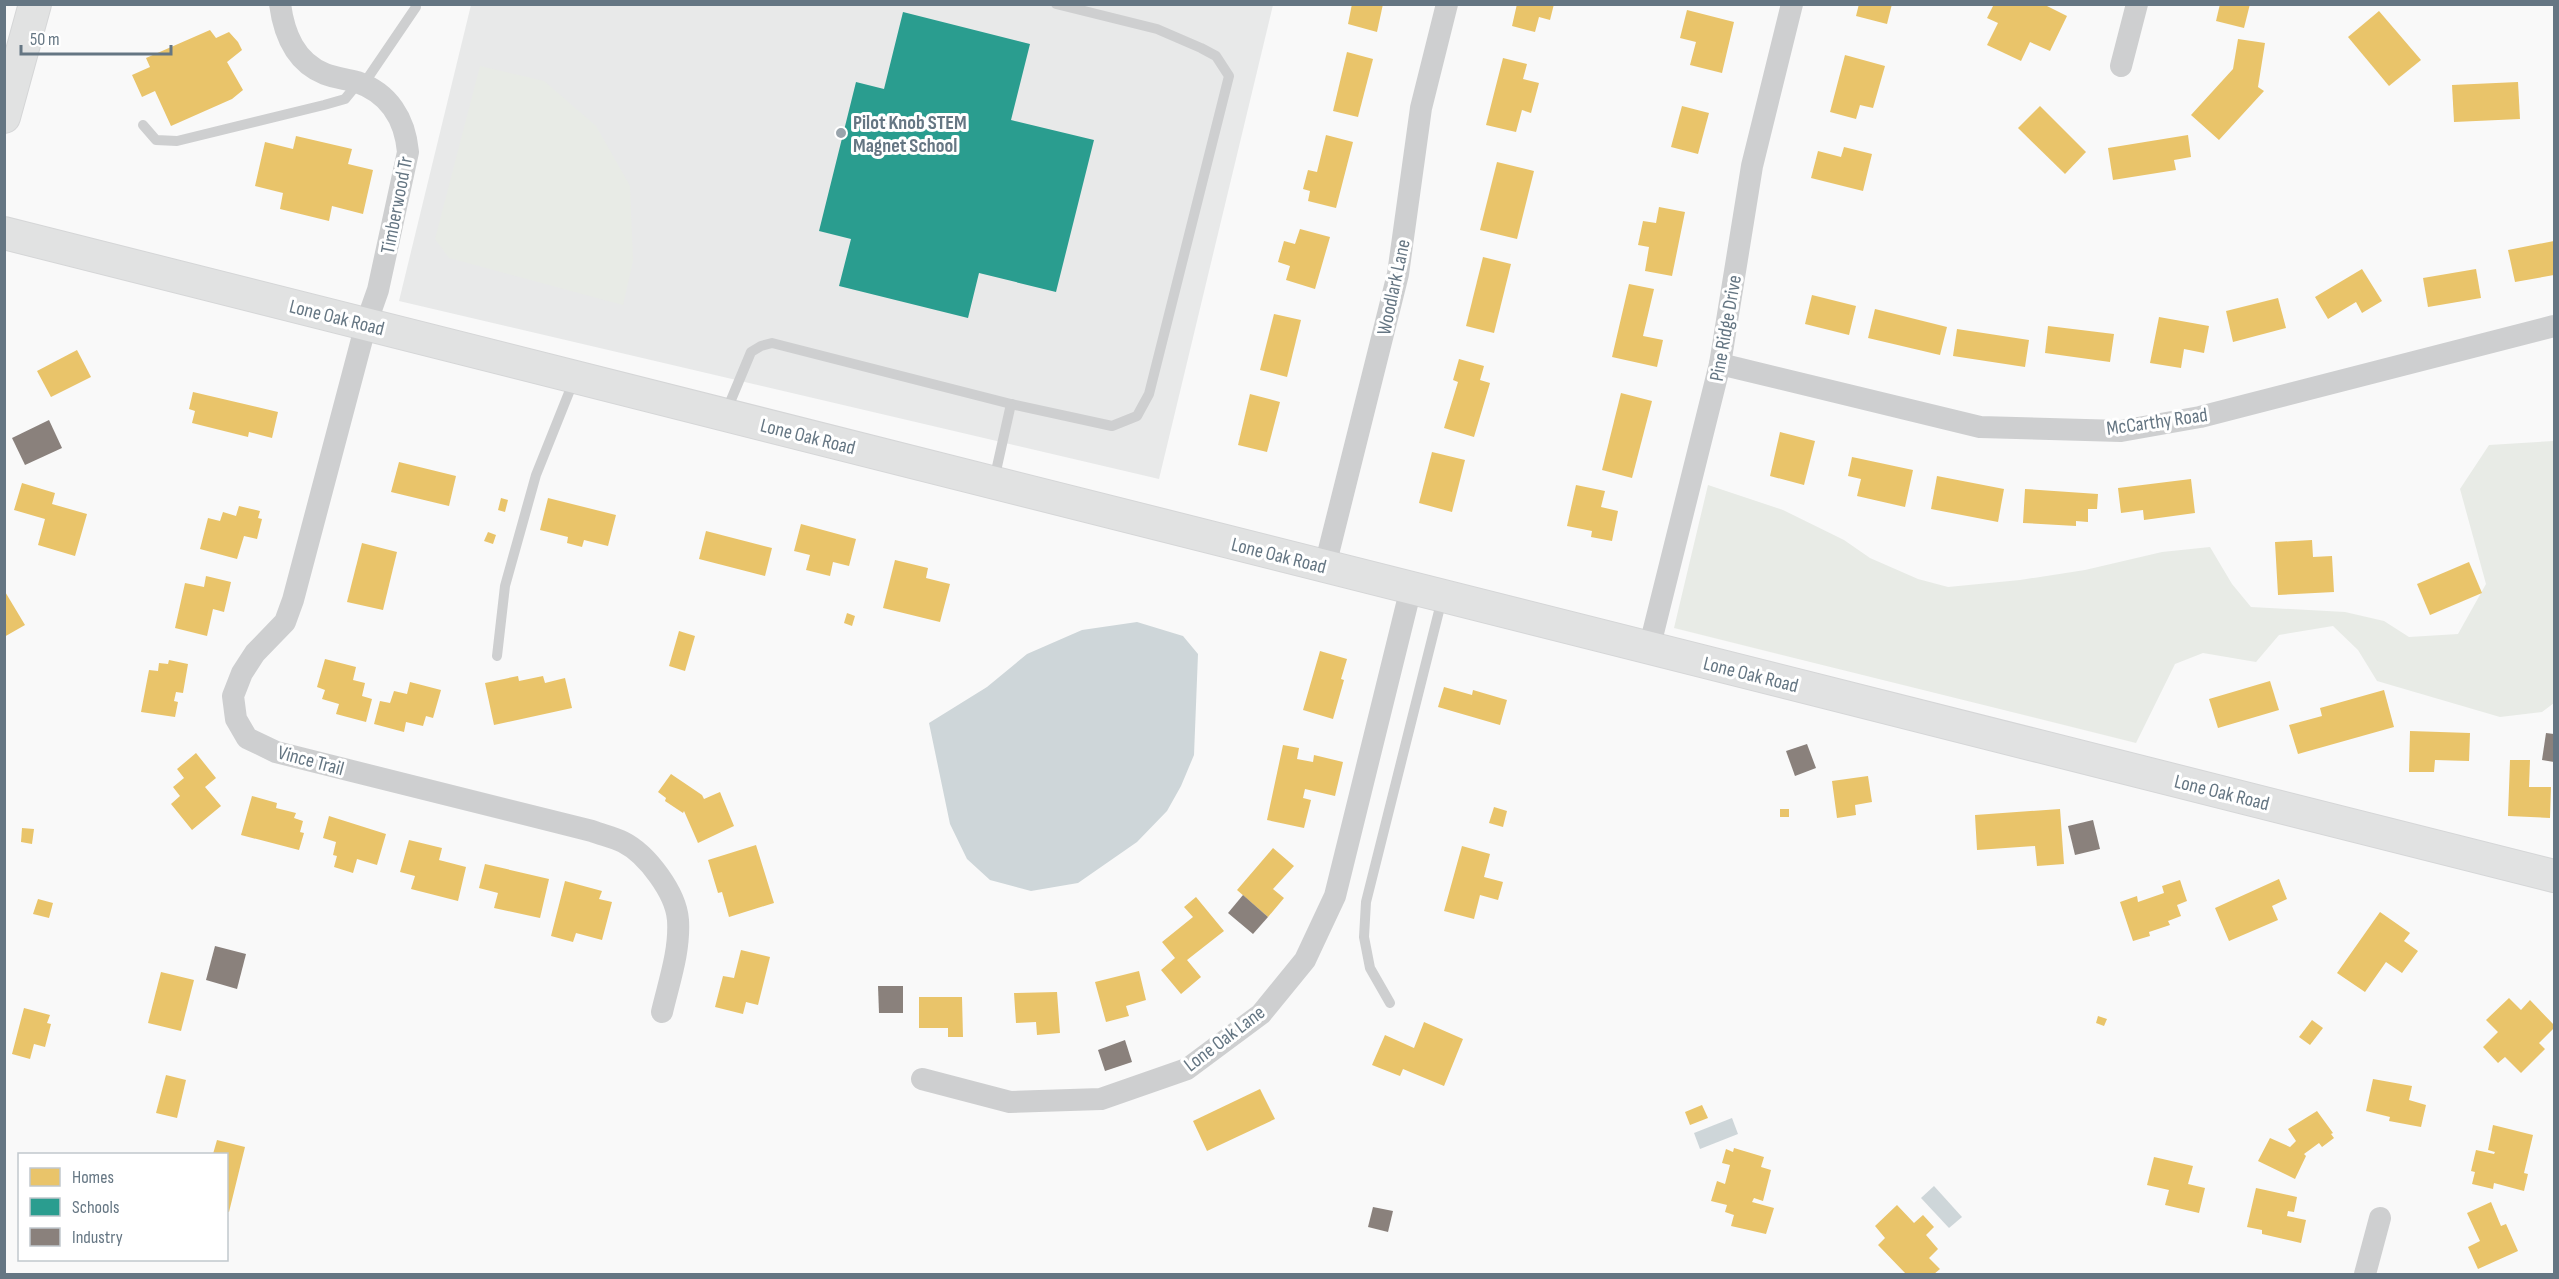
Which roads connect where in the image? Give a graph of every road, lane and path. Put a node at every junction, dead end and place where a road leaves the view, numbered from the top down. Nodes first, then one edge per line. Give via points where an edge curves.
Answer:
1 (35, 4) edge
2 (280, 4) edge
3 (1056, 4) edge
4 (1448, 4) edge
5 (1792, 4) edge
6 (2137, 4) edge
7 (416, 7) dead end
8 (2121, 66) dead end
9 (361, 84) junction
10 (4, 117) edge
11 (143, 125) dead end
12 (4, 233) edge
13 (366, 324) junction
14 (2554, 326) edge
15 (1720, 364) junction
16 (576, 377) junction
17 (1011, 404) junction
18 (725, 415) junction
19 (994, 483) junction
20 (1325, 566) junction
21 (1411, 588) junction
22 (1443, 596) junction
23 (1649, 649) junction
24 (497, 656) dead end
25 (2554, 876) edge
26 (1390, 1003) dead end
27 (662, 1011) dead end
28 (922, 1079) dead end
29 (2380, 1218) dead end
30 (2365, 1275) edge

1 - 10 main road
2 - 9 street, Timberwood Tr via 285,32 301,57 325,74
3 - 17 lane via 1156,29 1202,48 1216,56 1229,76 1149,393 1137,416 1112,426
4 - 20 street, Woodlark Lane via 1421,108 1398,274
5 - 15 street, Pine Ridge Drive via 1752,166
6 - 8 street
7 - 9 lane
9 - 11 lane via 345,99 177,141 156,140
9 - 13 street, Timberwood Tr via 381,94 398,114 408,152 378,290
12 - 13 main road, Lone Oak Road
13 - 16 main road, Lone Oak Road
13 - 27 street, Vince Trail via 293,600 285,621 242,673 233,696 236,719 247,738 276,752 624,842 651,865 668,889 678,918 676,951
14 - 15 street, McCarthy Road via 2200,417 2121,431 1980,427
15 - 23 street, Pine Ridge Drive
16 - 18 main road, Lone Oak Road
16 - 24 lane via 536,475 505,586
17 - 18 lane via 772,343 751,352
17 - 19 lane
18 - 19 main road, Lone Oak Road
19 - 20 main road, Lone Oak Road
20 - 21 main road, Lone Oak Road
21 - 22 main road, Lone Oak Road
21 - 28 street, Lone Oak Lane via 1335,896 1305,960 1261,1014 1187,1069 1101,1099 1010,1102
22 - 23 main road, Lone Oak Road
22 - 26 lane via 1366,902 1364,937 1370,968
23 - 25 main road, Lone Oak Road
29 - 30 street

